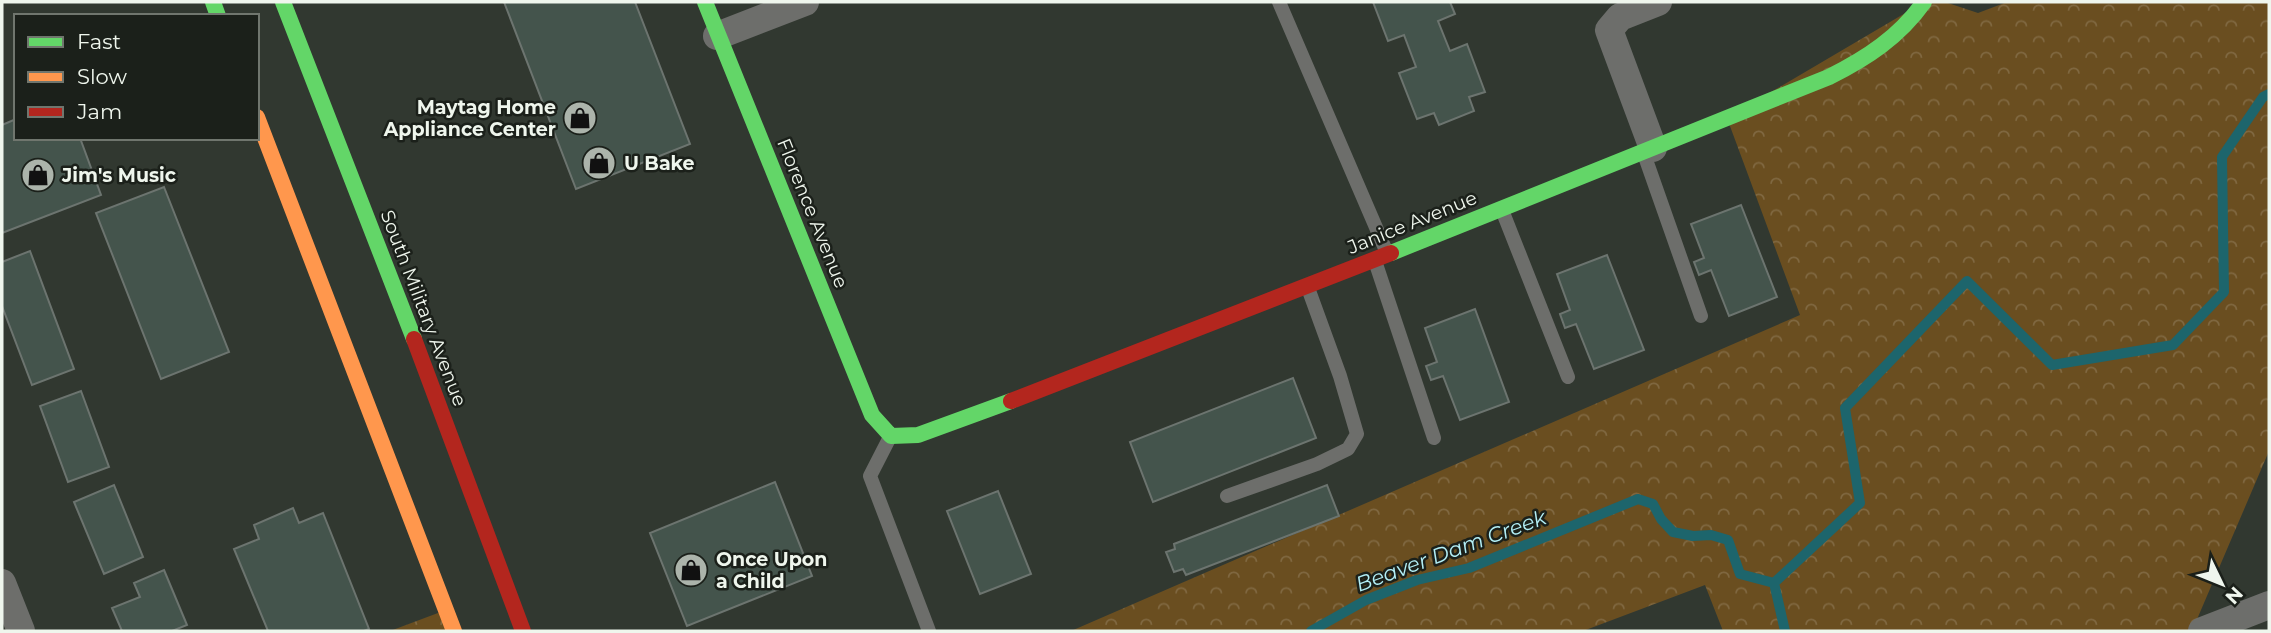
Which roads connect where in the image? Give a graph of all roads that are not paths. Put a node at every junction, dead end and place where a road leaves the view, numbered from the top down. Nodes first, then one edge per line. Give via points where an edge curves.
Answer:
1 (283, 2) edge
2 (705, 2) edge
3 (805, 2) edge
4 (1279, 2) edge
5 (1658, 2) edge
6 (1924, 2) edge
7 (718, 36) junction
8 (259, 122) edge
9 (1648, 150) junction
10 (1502, 209) junction
11 (1381, 257) junction
12 (1307, 287) junction
13 (1701, 316) dead end
14 (1568, 377) dead end
15 (891, 436) junction
16 (1434, 438) dead end
17 (1227, 496) dead end
18 (2, 583) edge
19 (2269, 605) edge
20 (21, 631) edge
21 (454, 631) edge
22 (523, 631) edge
23 (929, 631) edge
24 (2202, 631) edge

1 - 22 street, South Military Avenue
2 - 7 street, Florence Avenue
3 - 7 street
4 - 11 lane
5 - 9 street via 1620,17 1609,30
6 - 9 street, Janice Avenue via 1907,26 1863,60
7 - 15 street, Florence Avenue via 872,415
8 - 21 street
9 - 10 street, Janice Avenue
9 - 13 lane
10 - 11 street, Janice Avenue
10 - 14 lane
11 - 12 street, Janice Avenue
11 - 16 lane
12 - 15 street, Janice Avenue via 918,435
12 - 17 lane via 1356,434 1348,449 1317,464
15 - 23 lane via 870,476
18 - 20 street
19 - 24 street

